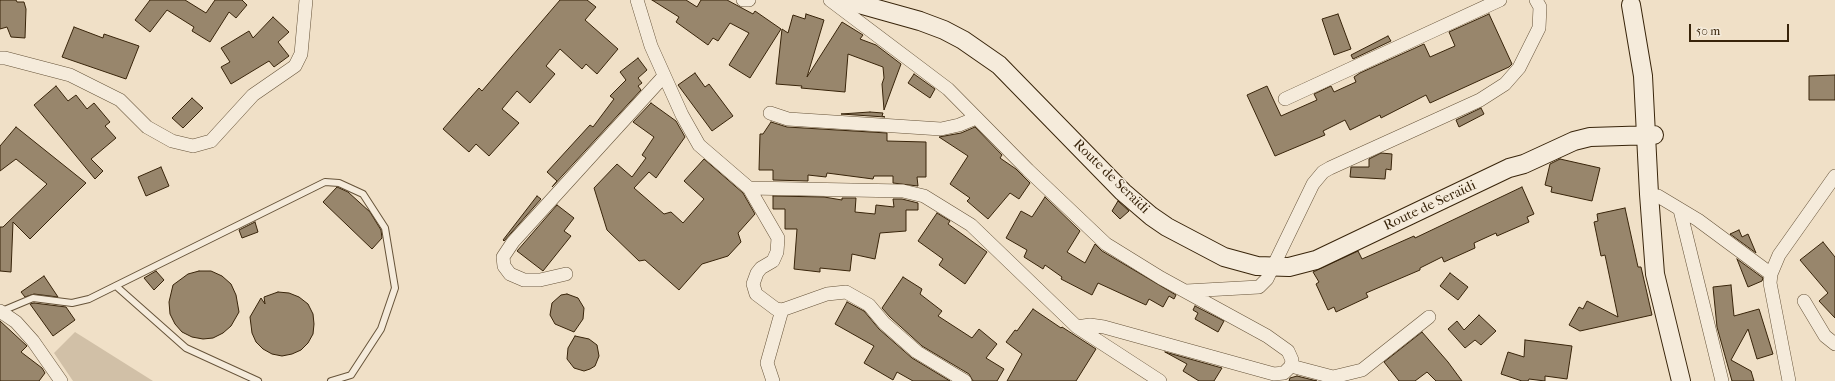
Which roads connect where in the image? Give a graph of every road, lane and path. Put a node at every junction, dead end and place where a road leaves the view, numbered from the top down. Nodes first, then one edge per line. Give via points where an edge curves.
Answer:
1 (306, 0) edge
2 (637, 0) edge
3 (743, 0) edge
4 (749, 0) edge
5 (830, 0) edge
6 (845, 0) edge
7 (1500, 0) edge
8 (1536, 0) edge
9 (1629, 3) edge
10 (0, 58) edge
11 (664, 76) junction
12 (1286, 99) dead end
13 (770, 113) dead end
14 (976, 118) junction
15 (1650, 130) junction
16 (1835, 176) edge
17 (749, 188) junction
18 (1658, 196) junction
19 (1680, 210) junction
20 (1273, 267) junction
21 (566, 274) dead end
22 (1771, 274) junction
23 (116, 286) junction
24 (1186, 291) junction
25 (1660, 294) junction
26 (1804, 301) dead end
27 (782, 310) junction
28 (0, 311) edge
29 (1429, 317) dead end
30 (1077, 327) junction
31 (1835, 344) edge
32 (1291, 366) junction
33 (967, 380) edge
34 (61, 381) edge
35 (258, 381) edge
36 (331, 381) edge
37 (773, 381) edge
38 (1160, 381) edge
39 (1681, 381) edge
40 (1722, 381) edge
41 (1789, 381) edge

1 - 10 street via 301,54 295,66 253,95 211,141 193,146 172,141 147,127 120,100 70,75
2 - 11 street via 651,46
3 - 4 street
5 - 14 street via 948,89
6 - 20 street, Route de Seraïdi via 920,21 963,40 999,65 1123,192 1151,216 1224,257 1240,263
7 - 12 street
8 - 20 street via 1540,7 1539,28 1519,68 1505,84 1489,96 1323,172 1313,184
9 - 15 street via 1643,36 1648,56
11 - 17 street via 699,145
11 - 21 street via 513,242 503,257 504,266 510,274 524,280 540,280
13 - 14 street via 788,119 941,129
14 - 24 street via 1106,244
15 - 18 street
15 - 20 street, Route de Seraïdi via 1591,128 1577,131 1522,158 1509,168 1316,260 1289,267
15 - 25 street via 1649,194 1655,274
16 - 22 street via 1779,255
17 - 27 street via 778,238 774,258 770,264 759,270 753,289 762,299 776,309
17 - 30 street via 903,191 924,196 971,225
18 - 19 street
18 - 25 street via 1662,274
19 - 22 street via 1698,220
19 - 40 street
20 - 24 street via 1268,279 1259,287
22 - 41 street via 1770,283
23 - 28 lane via 89,299 72,303 33,298
23 - 35 lane via 186,348
23 - 36 lane via 324,182 338,183 362,194 385,228 395,288 381,329 351,375
24 - 32 street via 1267,336 1288,351 1292,360
25 - 39 street
26 - 31 street via 1825,336
27 - 33 street via 827,294 846,292 869,305 884,324 917,352 944,370
27 - 37 street via 767,363
28 - 34 street via 16,322 33,341
29 - 32 street via 1362,370 1333,377
30 - 32 street via 1104,327 1274,374 1284,373
30 - 38 street

